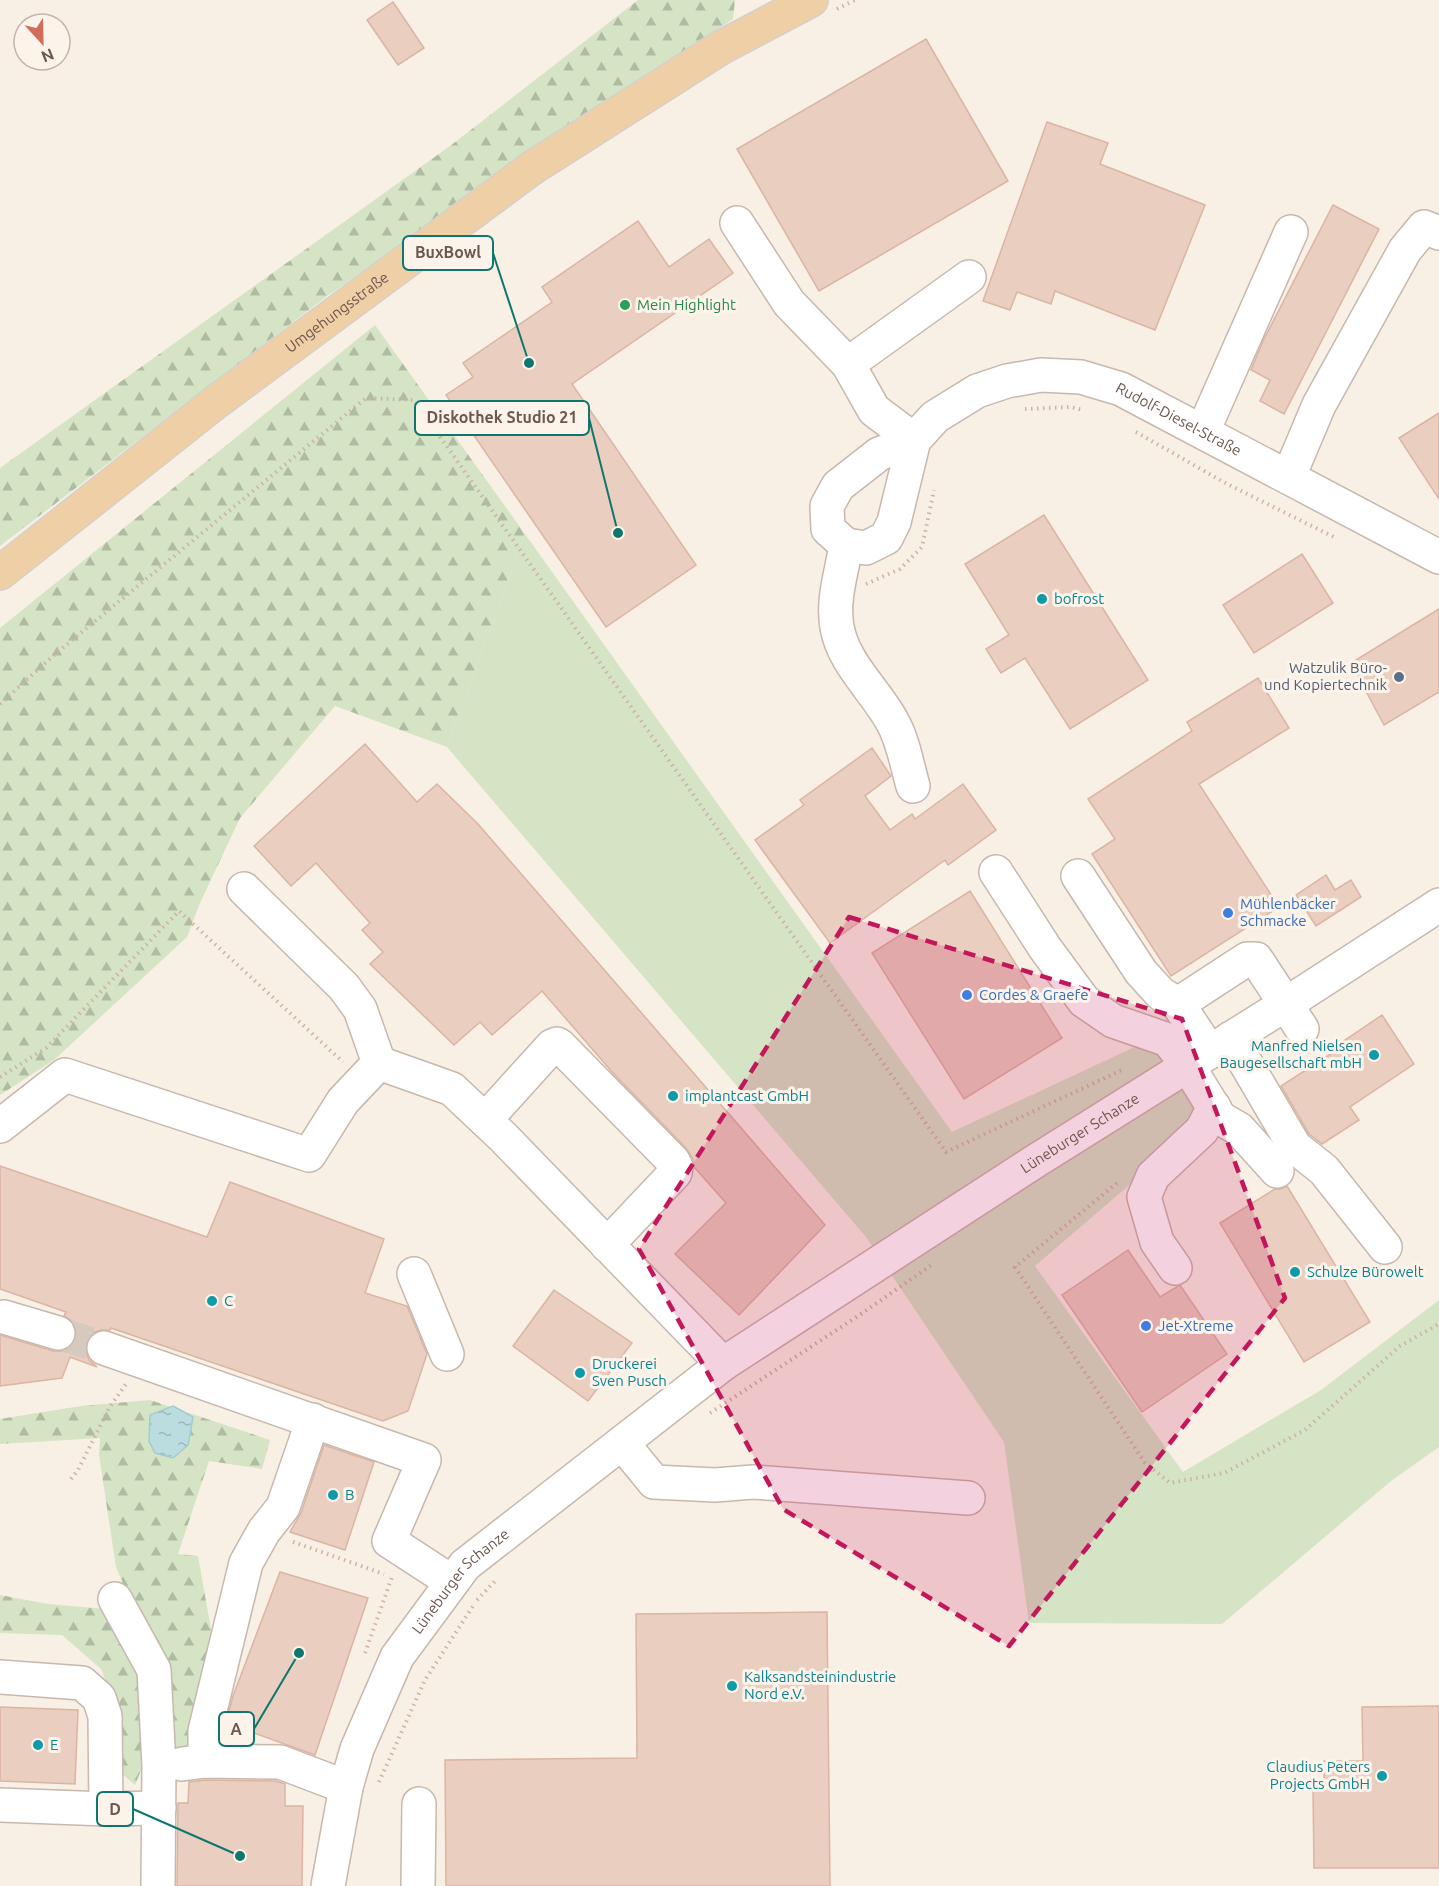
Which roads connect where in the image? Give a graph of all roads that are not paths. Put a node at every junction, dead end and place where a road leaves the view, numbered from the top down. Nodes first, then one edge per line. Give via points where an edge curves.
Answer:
1 (811, 0) edge
2 (737, 223) dead end
3 (1291, 232) dead end
4 (1439, 233) edge
5 (969, 277) dead end
6 (848, 363) junction
7 (1203, 430) junction
8 (914, 440) junction
9 (1289, 476) junction
10 (846, 545) junction
11 (1439, 557) edge
12 (0, 573) edge
13 (913, 786) dead end
14 (996, 872) dead end
15 (1078, 876) dead end
16 (244, 889) dead end
17 (1439, 905) edge
18 (1178, 1004) junction
19 (1294, 1016) junction
20 (1210, 1052) junction
21 (379, 1063) junction
22 (1214, 1107) junction
23 (485, 1120) junction
24 (0, 1126) edge
25 (1280, 1159) junction
26 (607, 1245) junction
27 (1384, 1247) dead end
28 (1174, 1268) dead end
29 (414, 1274) dead end
30 (4, 1317) dead end
31 (58, 1334) tunnel mouth
32 (104, 1348) tunnel mouth
33 (447, 1354) dead end
34 (723, 1365) junction
35 (313, 1420) junction
36 (622, 1443) junction
37 (969, 1498) dead end
38 (452, 1582) junction
39 (115, 1599) dead end
40 (0, 1677) edge
41 (205, 1761) junction
42 (159, 1766) junction
43 (346, 1787) junction
44 (419, 1804) dead end
45 (0, 1805) edge
46 (159, 1808) junction
47 (106, 1809) junction
48 (158, 1886) edge
49 (328, 1886) edge
50 (418, 1886) edge

1 - 12 main road, Umgehungsstraße via 722,47 532,168 216,402
2 - 6 street via 789,303
3 - 7 street
4 - 9 street via 1424,226 1405,249 1319,405
5 - 6 street
6 - 8 street via 874,410
7 - 8 street, Rudolf-Diesel-Straße via 1120,389 1081,377 1041,375 977,391 935,417
7 - 9 street, Rudolf-Diesel-Straße
8 - 10 street, Rudolf-Diesel-Straße via 894,522 886,538 866,548
8 - 10 street, Rudolf-Diesel-Straße via 879,454 838,486 828,506 828,529
9 - 11 street, Rudolf-Diesel-Straße
10 - 13 street via 836,592 842,644 892,721
14 - 20 street via 1084,1001 1113,1021
15 - 18 street via 1141,972 1161,994
16 - 21 street via 344,987 360,1009
17 - 19 street, Lüneburger Schanze
18 - 19 street via 1247,959 1256,959
18 - 20 street
19 - 20 street, Lüneburger Schanze
20 - 22 street
20 - 25 street
20 - 34 street, Lüneburger Schanze
21 - 23 street via 452,1089
21 - 24 street via 344,1101 309,1155 65,1075
22 - 25 street via 1220,1118
22 - 28 street via 1202,1130 1152,1176 1144,1197 1157,1242
23 - 26 street
23 - 26 street via 552,1046 557,1044 577,1062 676,1167 675,1173
25 - 27 street via 1324,1170
26 - 34 street
29 - 33 street
30 - 31 street
32 - 35 street
34 - 36 street, Lüneburger Schanze
35 - 38 street via 424,1460 389,1541
35 - 41 street via 283,1507 246,1563 205,1731
36 - 37 street via 654,1482 753,1482
36 - 38 street, Lüneburger Schanze via 465,1565
38 - 43 street, Lüneburger Schanze via 397,1657 357,1749
39 - 42 street via 154,1670
40 - 47 street via 82,1683 99,1698 105,1716
41 - 42 street
41 - 43 street via 280,1762
42 - 46 street
43 - 49 street, Lüneburger Schanze
44 - 50 street
45 - 47 street
46 - 47 street
46 - 48 street

